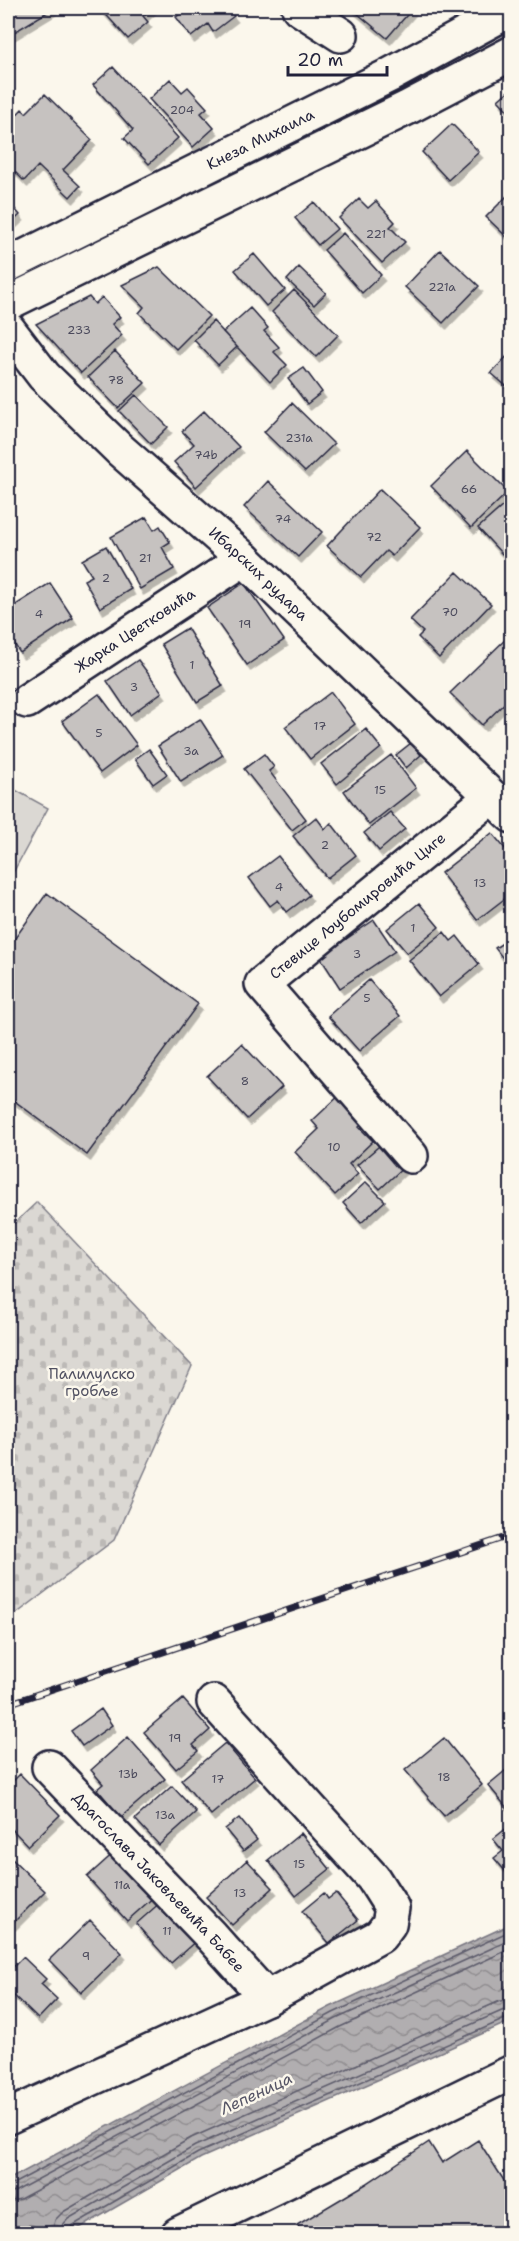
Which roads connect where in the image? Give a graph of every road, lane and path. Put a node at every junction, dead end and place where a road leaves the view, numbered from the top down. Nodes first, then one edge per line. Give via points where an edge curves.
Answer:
1 (299, 8) edge
2 (512, 9) edge
3 (341, 35) dead end
4 (512, 53) edge
5 (8, 265) edge
6 (8, 303) edge
7 (8, 329) edge
8 (244, 559) junction
9 (27, 701) dead end
10 (501, 806) edge
11 (411, 1156) dead end
12 (214, 1702) dead end
13 (49, 1767) dead end
14 (267, 1998) junction
15 (512, 2072) edge
16 (8, 2117) edge
17 (178, 2234) edge

1 - 3 street
2 - 5 street, Кнеза Михаила via 390,75
4 - 6 street
7 - 8 street, Ибарских рудара via 44,376 119,449
8 - 9 street, Жарка Цветковића
8 - 10 street, Ибарских рудара
10 - 11 street, Стевице Љубомировића Циге via 262,984
12 - 14 street via 373,1878 392,1908 389,1924 380,1936
13 - 14 street, Драгослава Јаковљевића Бабее
14 - 16 street
15 - 17 street

